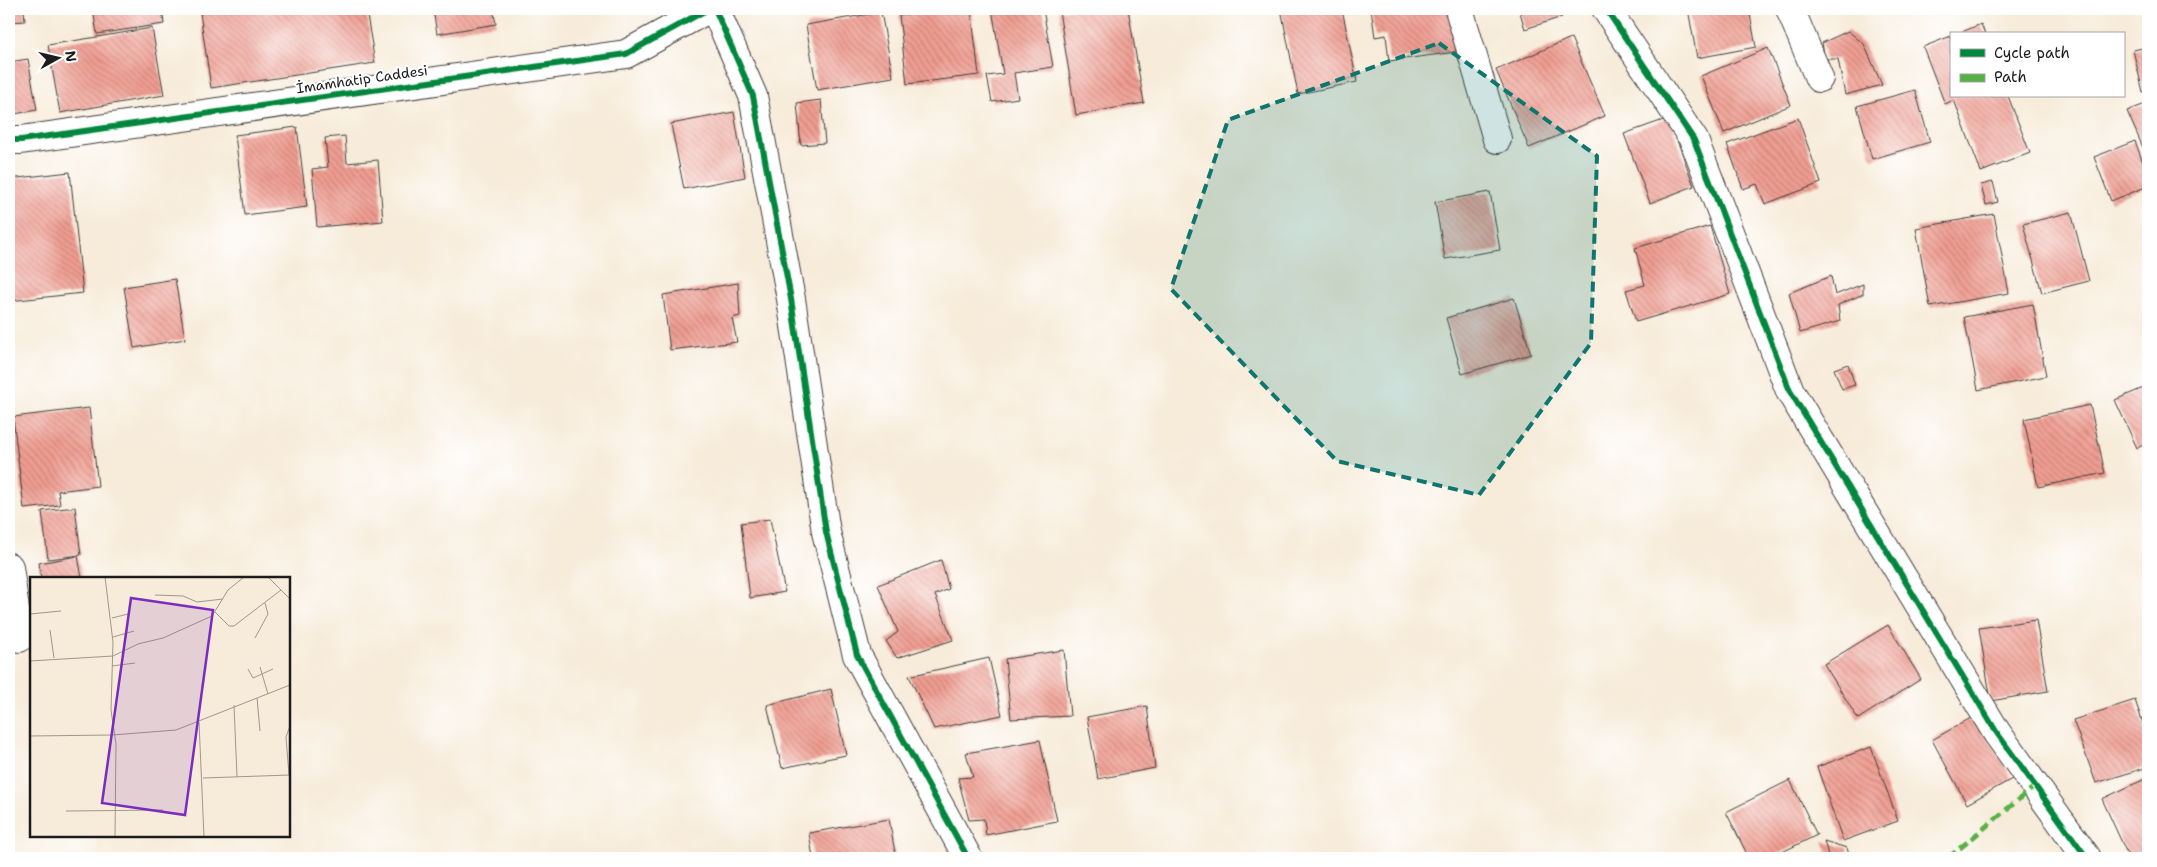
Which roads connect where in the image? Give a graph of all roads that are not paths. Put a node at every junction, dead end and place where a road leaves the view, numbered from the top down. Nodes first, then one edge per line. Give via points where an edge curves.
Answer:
1 (708, 9) edge
2 (715, 9) edge
3 (1459, 9) edge
4 (1606, 9) edge
5 (1790, 9) edge
6 (1819, 78) dead end
7 (1498, 139) dead end
8 (9, 140) edge
9 (9, 567) edge
10 (19, 638) dead end
11 (968, 858) edge
12 (2087, 858) edge

1 - 8 street, İmamhatip Caddesi via 626,54
2 - 11 street via 753,96 791,299 826,532 857,655
3 - 7 street
4 - 12 street via 1694,140 1790,391 1998,733
5 - 6 street
9 - 10 street

